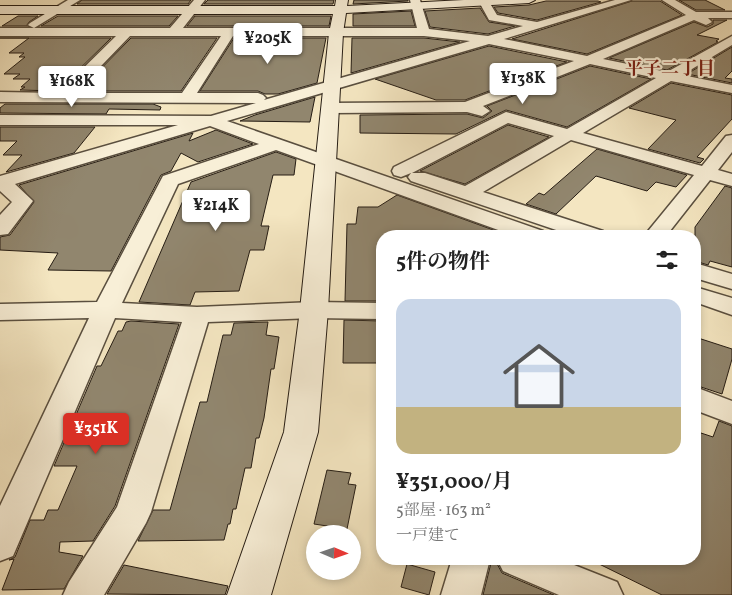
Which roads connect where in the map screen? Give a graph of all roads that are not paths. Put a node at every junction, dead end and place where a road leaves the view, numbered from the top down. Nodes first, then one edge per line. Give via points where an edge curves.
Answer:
1 (74, 0) edge
2 (200, 0) edge
3 (529, 0) edge
4 (626, 0) edge
5 (667, 0) edge
6 (483, 1) edge
7 (416, 3) edge
8 (0, 10) edge
9 (56, 10) junction
10 (191, 10) junction
11 (339, 14) edge
12 (732, 15) edge
13 (695, 16) junction
14 (540, 25) junction
15 (0, 32) edge
16 (23, 32) junction
17 (126, 32) junction
18 (424, 32) junction
19 (173, 33) junction
20 (229, 33) junction
21 (726, 34) edge
22 (489, 40) junction
23 (8, 43) dead end
24 (589, 60) junction
25 (669, 76) junction
26 (732, 89) edge
27 (62, 96) junction
28 (0, 97) edge
29 (331, 97) junction
30 (187, 98) junction
31 (285, 98) junction
32 (467, 107) junction
33 (233, 113) junction
34 (506, 118) junction
35 (0, 120) edge
36 (209, 120) junction
37 (570, 134) junction
38 (732, 140) edge
39 (275, 144) junction
40 (327, 154) junction
41 (401, 171) junction
42 (705, 173) junction
43 (732, 180) edge
44 (1, 182) edge
45 (468, 193) junction
46 (0, 229) edge
47 (520, 230) edge
48 (578, 230) edge
49 (660, 230) edge
50 (701, 272) edge
51 (732, 282) edge
52 (701, 296) edge
53 (732, 307) edge
54 (106, 310) junction
55 (314, 310) junction
56 (376, 311) edge
57 (0, 312) edge
58 (197, 315) junction
59 (701, 400) edge
60 (732, 413) edge
61 (0, 545) edge
62 (470, 565) edge
63 (530, 565) edge
64 (84, 595) edge
65 (249, 595) edge
66 (461, 595) edge
67 (603, 595) edge

1 - 9 street
2 - 10 street
3 - 6 street
4 - 14 street
5 - 13 street
6 - 7 street
6 - 14 street via 493,18
7 - 11 street
7 - 18 street
8 - 9 street
9 - 10 street
9 - 16 street
10 - 11 street
10 - 19 street
11 - 18 street
11 - 20 street
11 - 29 street
12 - 13 street
13 - 21 street
13 - 24 street
14 - 22 street
15 - 16 street
16 - 17 street
16 - 23 street
17 - 19 street
17 - 27 street
18 - 22 street
19 - 20 street
20 - 30 street
21 - 25 street
22 - 24 street
22 - 29 street
24 - 25 street
24 - 32 street
25 - 26 street
25 - 37 street
27 - 28 street
27 - 30 street
29 - 31 street
29 - 32 street
29 - 40 street
30 - 31 street
31 - 33 street
32 - 34 street
33 - 36 street
33 - 40 street
34 - 37 street
34 - 41 street
35 - 36 street
36 - 39 street
36 - 44 street
37 - 42 street
37 - 45 street
38 - 42 street
39 - 40 street
39 - 54 street via 170,180
40 - 41 street
40 - 47 street
40 - 55 street
41 - 45 street
42 - 43 street
42 - 49 street
44 - 46 street via 23,201
45 - 48 street
50 - 51 street
52 - 53 street
54 - 57 street
54 - 58 street
54 - 61 street
55 - 56 street
55 - 58 street
55 - 65 street via 301,432
58 - 64 street via 133,512
59 - 60 street
62 - 66 street
63 - 67 street

